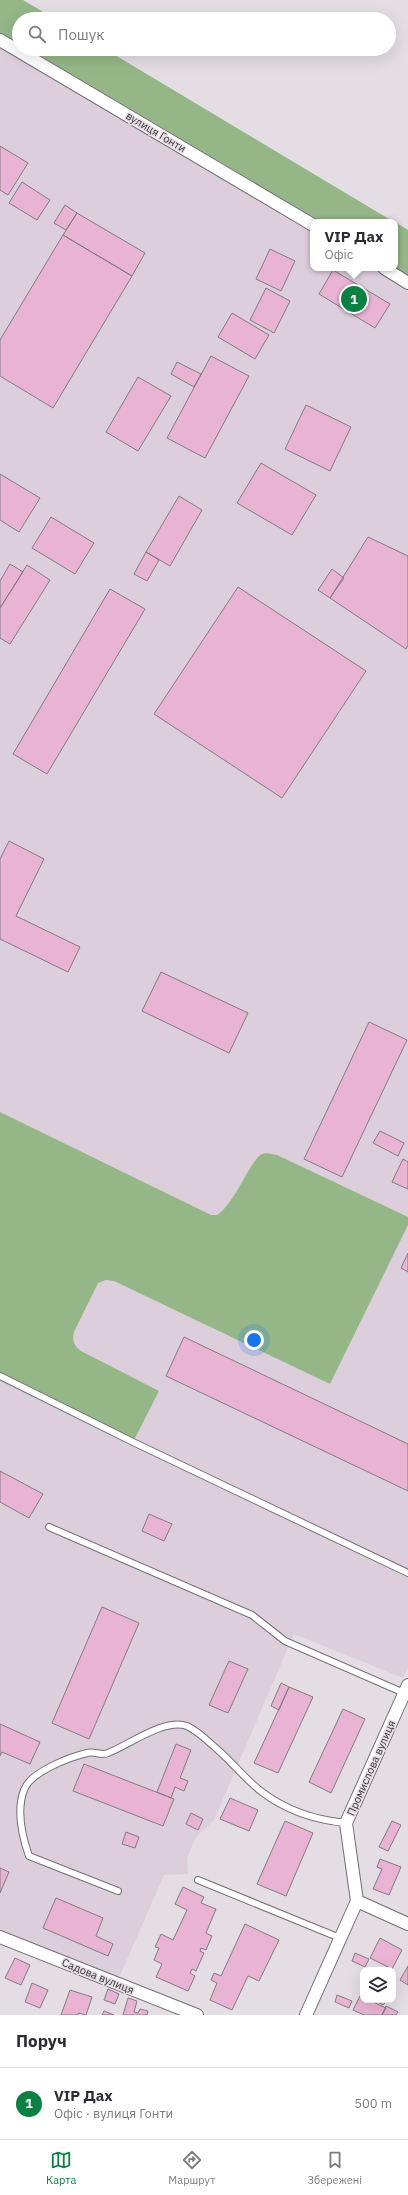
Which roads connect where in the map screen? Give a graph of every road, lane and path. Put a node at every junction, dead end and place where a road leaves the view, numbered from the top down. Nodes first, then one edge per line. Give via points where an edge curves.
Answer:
1 (0, 40) edge
2 (12, 47) edge
3 (27, 56) edge
4 (310, 223) edge
5 (389, 271) edge
6 (408, 283) edge
7 (0, 1376) edge
8 (49, 1528) dead end
9 (408, 1573) edge
10 (406, 1689) edge
11 (346, 1823) junction
12 (198, 1880) dead end
13 (118, 1891) dead end
14 (357, 1901) junction
15 (408, 1924) edge
16 (0, 1937) edge
17 (340, 1938) junction
18 (197, 2015) edge
19 (306, 2015) edge

1 - 2 street, вулиця Гонти
3 - 4 street, вулиця Гонти
5 - 6 street
7 - 9 lane
8 - 10 lane via 252,1615 285,1642
10 - 11 street, Промислова вулиця
11 - 13 lane via 324,1821 292,1811 261,1792 198,1733 187,1726 176,1724 163,1727 106,1754 90,1752 64,1760 33,1778 24,1789 21,1805 22,1835 29,1856
11 - 14 street, Промислова вулиця
12 - 17 lane
14 - 15 street
14 - 17 street
16 - 18 street, Садова вулиця
17 - 19 street

